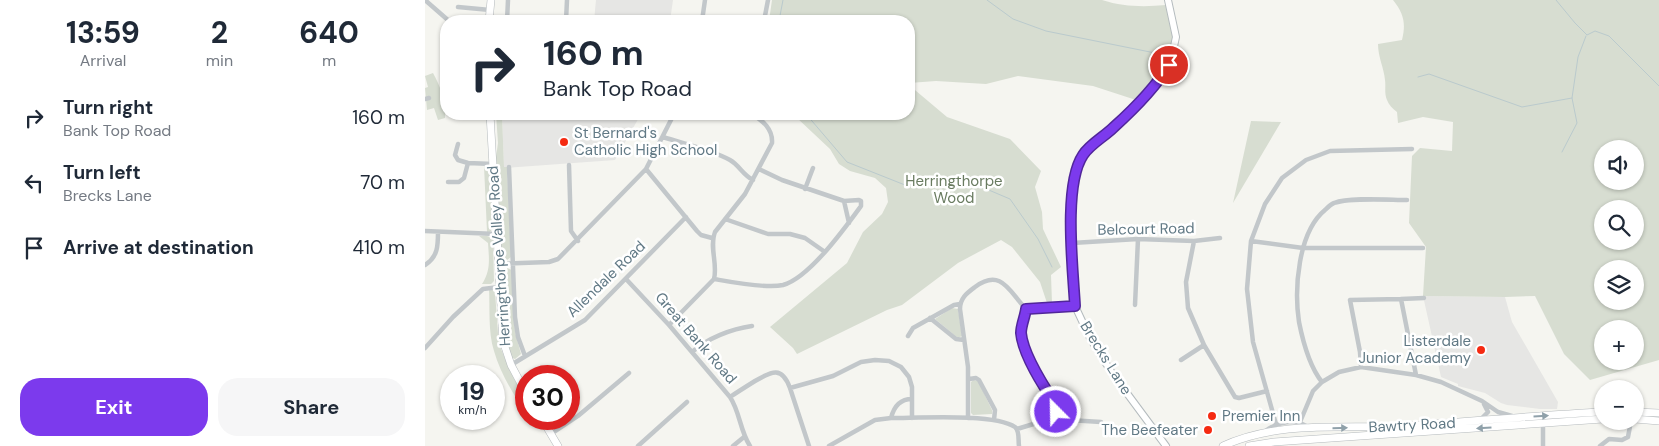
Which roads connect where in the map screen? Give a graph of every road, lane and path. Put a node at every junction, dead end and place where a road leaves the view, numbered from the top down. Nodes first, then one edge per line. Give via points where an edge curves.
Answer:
1 (425, 0) edge
2 (491, 0) edge
3 (508, 0) edge
4 (567, 0) edge
5 (705, 0) edge
6 (768, 0) edge
7 (1168, 0) edge
8 (458, 7) dead end
9 (490, 10) junction
10 (442, 15) edge
11 (490, 15) edge
12 (507, 15) edge
13 (566, 15) edge
14 (703, 15) edge
15 (765, 15) edge
16 (490, 120) edge
17 (671, 120) edge
18 (760, 120) edge
19 (663, 137) junction
20 (458, 144) dead end
21 (1412, 149) dead end
22 (448, 151) dead end
23 (455, 152) junction
24 (467, 162) junction
25 (493, 164) junction
26 (569, 165) dead end
27 (509, 167) dead end
28 (813, 168) dead end
29 (646, 169) junction
30 (759, 169) junction
31 (753, 180) junction
32 (448, 182) dead end
33 (805, 189) junction
34 (1407, 200) dead end
35 (843, 201) junction
36 (686, 217) junction
37 (725, 219) junction
38 (849, 223) junction
39 (425, 231) edge
40 (438, 232) junction
41 (496, 234) junction
42 (712, 238) junction
43 (1220, 238) dead end
44 (1137, 239) junction
45 (578, 241) junction
46 (1193, 241) junction
47 (1251, 241) junction
48 (1072, 243) junction
49 (1303, 248) junction
50 (1423, 248) dead end
51 (825, 252) junction
52 (498, 264) junction
53 (513, 264) junction
54 (425, 265) edge
55 (626, 279) junction
56 (713, 279) junction
57 (499, 287) junction
58 (1349, 293) dead end
59 (1424, 298) dead end
60 (1401, 299) junction
61 (1350, 300) junction
62 (960, 304) junction
63 (1135, 305) dead end
64 (1075, 306) junction
65 (1026, 309) junction
66 (930, 318) junction
67 (669, 325) junction
68 (752, 326) dead end
69 (908, 336) dead end
70 (964, 340) junction
71 (1204, 344) junction
72 (425, 348) edge
73 (692, 352) junction
74 (525, 356) junction
75 (1181, 360) dead end
76 (511, 365) junction
77 (1361, 367) junction
78 (515, 372) edge
79 (629, 372) dead end
80 (1416, 375) junction
81 (969, 378) junction
82 (1322, 382) junction
83 (790, 388) junction
84 (1267, 391) junction
85 (731, 396) junction
86 (912, 399) junction
87 (1482, 401) junction
88 (687, 402) dead end
89 (1644, 412) edge
90 (1594, 413) edge
91 (1659, 413) edge
92 (1055, 415) junction
93 (1095, 415) dead end
94 (891, 418) junction
95 (912, 418) junction
96 (969, 418) junction
97 (1516, 418) junction
98 (994, 420) junction
99 (1644, 420) edge
100 (1476, 421) junction
101 (1594, 421) edge
102 (1659, 421) edge
103 (1094, 422) junction
104 (1101, 422) dead end
105 (1300, 422) junction
106 (1276, 424) junction
107 (1543, 424) junction
108 (1309, 428) junction
109 (549, 430) edge
110 (1017, 430) junction
111 (1629, 430) edge
112 (1265, 432) junction
113 (551, 434) junction
114 (745, 437) junction
115 (1313, 440) junction
116 (558, 446) edge
117 (638, 446) edge
118 (733, 446) edge
119 (750, 446) edge
120 (809, 446) edge
121 (829, 446) edge
122 (1019, 446) edge
123 (1166, 446) edge
124 (1223, 446) edge
125 (1249, 446) edge
126 (1543, 446) edge
127 (1601, 446) edge

1 - 10 street
2 - 9 main road
3 - 12 street
4 - 13 street
5 - 14 street
6 - 15 street
7 - 48 street, Brecks Lane via 1176,37 1169,65 1136,105 1083,156 1071,196
8 - 9 street
9 - 11 main road
16 - 25 main road, Herringthorpe Valley Road
17 - 19 street
18 - 30 street via 773,137
19 - 29 street
19 - 31 street via 727,158
20 - 23 street
21 - 47 street via 1330,151 1305,160 1282,178 1265,204
22 - 23 street
23 - 24 street via 458,160
24 - 25 street
24 - 32 street via 465,178 459,182
25 - 41 main road, Herringthorpe Valley Road
26 - 45 street via 571,231
27 - 53 street, Herringthorpe Valley Road
28 - 33 street
29 - 36 street
29 - 45 street
30 - 31 street
30 - 33 street
31 - 37 street
33 - 35 street
34 - 49 street via 1334,203 1319,215
35 - 38 street
35 - 38 street via 857,199 861,203
36 - 42 street via 701,234
36 - 55 street, Allendale Road
37 - 42 street
37 - 51 street via 768,234 805,238
38 - 51 street
39 - 40 street
40 - 41 street
40 - 54 street via 437,250
41 - 52 main road, Herringthorpe Valley Road
42 - 56 street
43 - 46 street, Belcourt Road
44 - 46 street, Belcourt Road
44 - 48 street, Belcourt Road
44 - 63 street
45 - 53 street via 555,261
46 - 71 street via 1187,282 1188,308
47 - 49 street
47 - 84 street via 1247,289 1253,342
48 - 64 street, Brecks Lane
49 - 50 street
49 - 82 street via 1297,291 1299,322 1314,372
51 - 56 street via 799,276 782,285
52 - 53 street
52 - 57 main road, Herringthorpe Valley Road
53 - 74 street, Herringthorpe Valley Road via 516,328
55 - 67 street, Great Bank Road
55 - 74 street, Allendale Road via 585,320
56 - 67 street
57 - 72 street via 483,289
57 - 76 main road, Herringthorpe Valley Road via 503,341
58 - 61 street
59 - 60 street
60 - 61 street
60 - 80 street
61 - 77 street
62 - 65 street via 967,292 978,284 997,280 1009,288
62 - 66 street
62 - 70 street
64 - 65 street
64 - 123 street, Brecks Lane via 1112,373
65 - 92 street via 1022,337 1031,362 1056,405
66 - 69 street via 911,330
66 - 70 street via 956,339
67 - 73 street, Great Bank Road
68 - 73 street via 735,329
70 - 81 street
71 - 75 street
71 - 84 street via 1235,397
73 - 85 street, Great Bank Road
74 - 76 street, Allendale Road
76 - 78 main road, Herringthorpe Valley Road
77 - 80 street
77 - 82 street via 1339,372
79 - 113 street via 578,416
80 - 87 street via 1441,382
81 - 96 street
81 - 98 street via 979,380 995,410
82 - 105 street via 1313,391
83 - 85 street via 783,375 773,372
83 - 86 street via 833,376 861,362 882,360 896,364 905,372 911,382
83 - 120 street
84 - 106 street
85 - 114 street, Great Bank Road
86 - 94 street via 900,402 893,409
86 - 95 street
87 - 97 street
87 - 100 street via 1488,412
88 - 117 street
89 - 91 main road
97 -> 90 main road, Bawtry Road
92 - 103 street
92 - 110 street
93 - 103 street
94 - 95 street
94 - 121 street via 875,420
95 - 96 street
96 - 98 street
97 - 100 main road, Bawtry Road
98 - 110 street
99 - 102 main road
108 -> 100 main road, Bawtry Road
101 - 107 main road, Bawtry Road
103 - 104 street
105 - 106 street
105 - 108 street
106 - 112 street
107 -> 115 main road, Bawtry Road
107 - 126 street
108 - 112 main road, Bawtry Road
108 - 115 main road via 1315,433
109 - 113 main road
110 - 122 street
111 - 127 street via 1628,438 1609,439
112 - 124 main road, Bawtry Road
113 - 116 main road
114 - 118 street
114 - 119 street, Great Bank Road
115 - 125 main road, Bawtry Road

